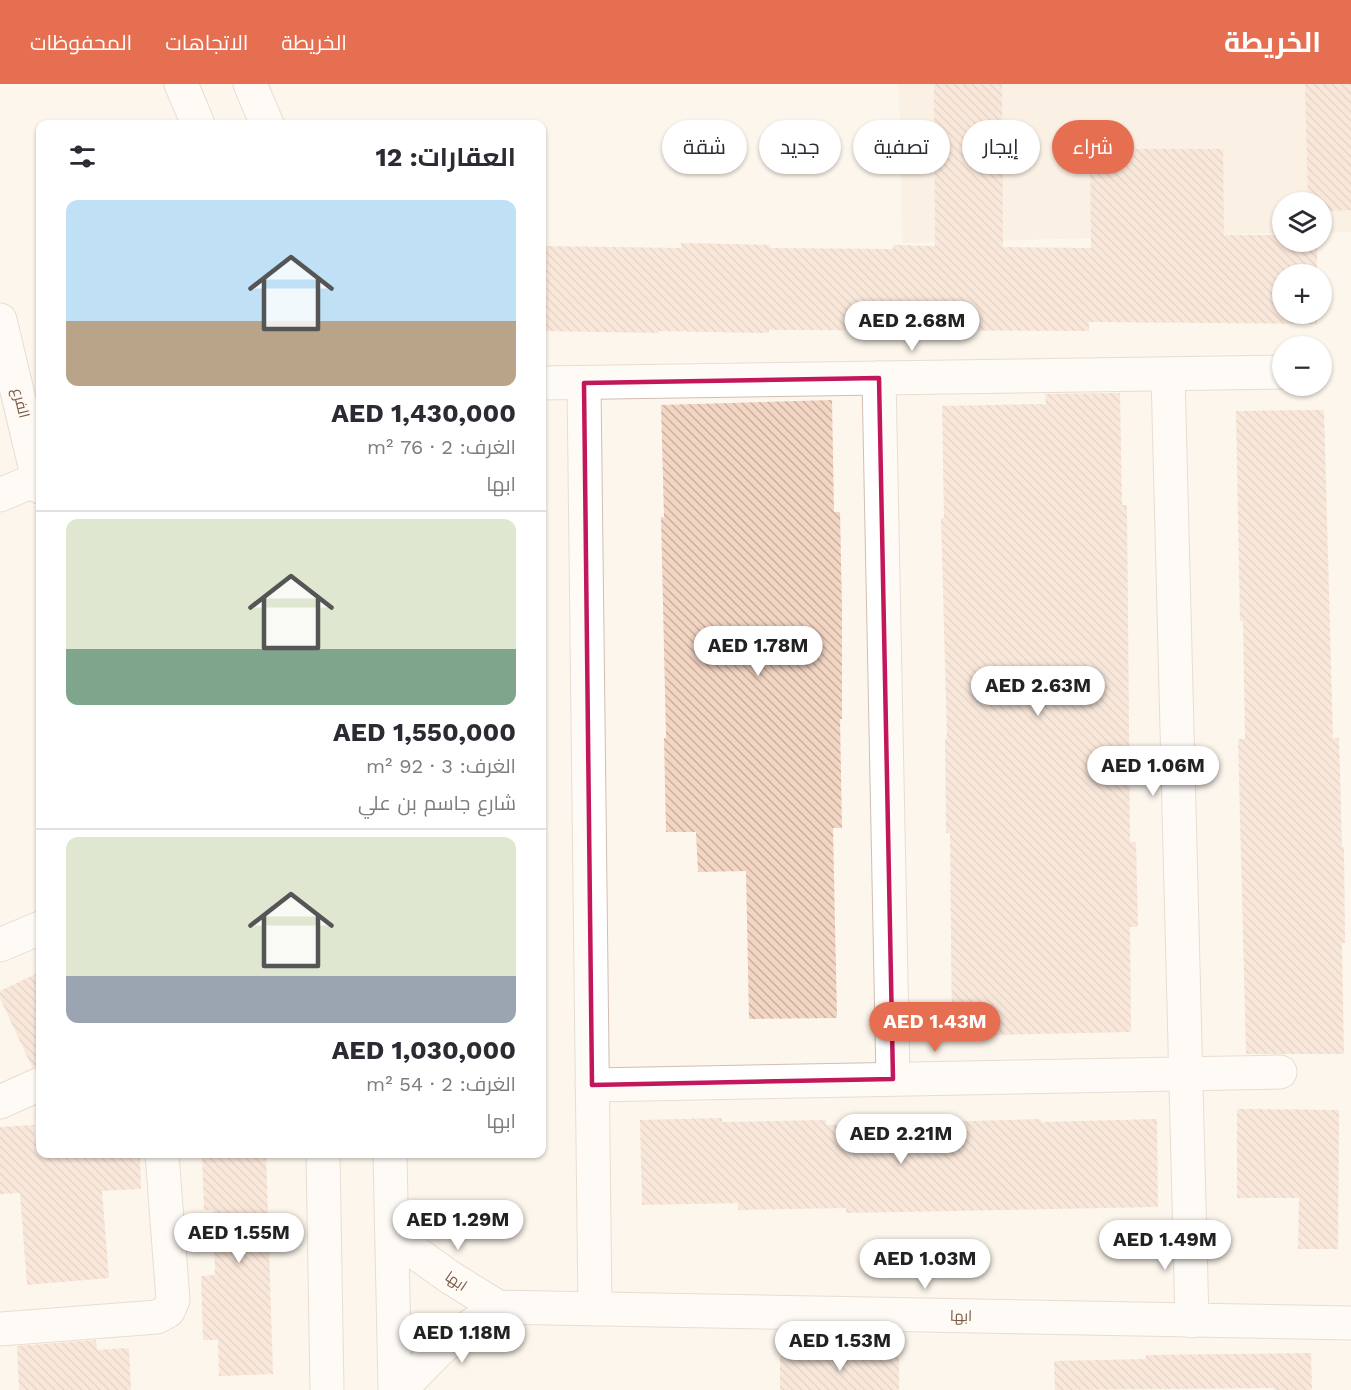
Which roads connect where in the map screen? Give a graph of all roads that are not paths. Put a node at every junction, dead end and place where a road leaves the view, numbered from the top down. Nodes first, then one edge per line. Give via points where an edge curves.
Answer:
1 (182, 84) edge
2 (250, 84) edge
3 (196, 120) edge
4 (265, 120) edge
5 (0, 320) edge
6 (1272, 372) edge
7 (1168, 374) junction
8 (879, 378) junction
9 (584, 382) junction
10 (546, 383) edge
11 (36, 462) edge
12 (36, 480) edge
13 (0, 495) edge
14 (36, 930) edge
15 (0, 945) edge
16 (1280, 1072) dead end
17 (1185, 1074) junction
18 (893, 1079) junction
19 (592, 1085) junction
20 (36, 1086) edge
21 (0, 1102) edge
22 (162, 1158) edge
23 (323, 1158) edge
24 (390, 1158) edge
25 (392, 1225) junction
26 (498, 1307) junction
27 (595, 1309) junction
28 (1192, 1321) junction
29 (1351, 1323) edge
30 (0, 1329) edge
31 (327, 1390) edge
32 (395, 1390) edge
33 (400, 1390) edge

1 - 3 street
2 - 4 street
5 - 11 street, الفرع
6 - 7 street
7 - 8 street
7 - 17 street
8 - 9 street
8 - 18 street
9 - 10 street
9 - 19 street
12 - 13 street
14 - 15 street
16 - 17 street
17 - 18 street
17 - 28 street
18 - 19 street
19 - 27 street
20 - 21 street
22 - 30 street via 173,1300 168,1311 157,1317
23 - 31 street
24 - 25 street
25 - 26 street, ابها via 416,1253
25 - 32 street
26 - 27 street, ابها
26 - 33 street via 439,1350
27 - 28 street, ابها
28 - 29 street, ابها

